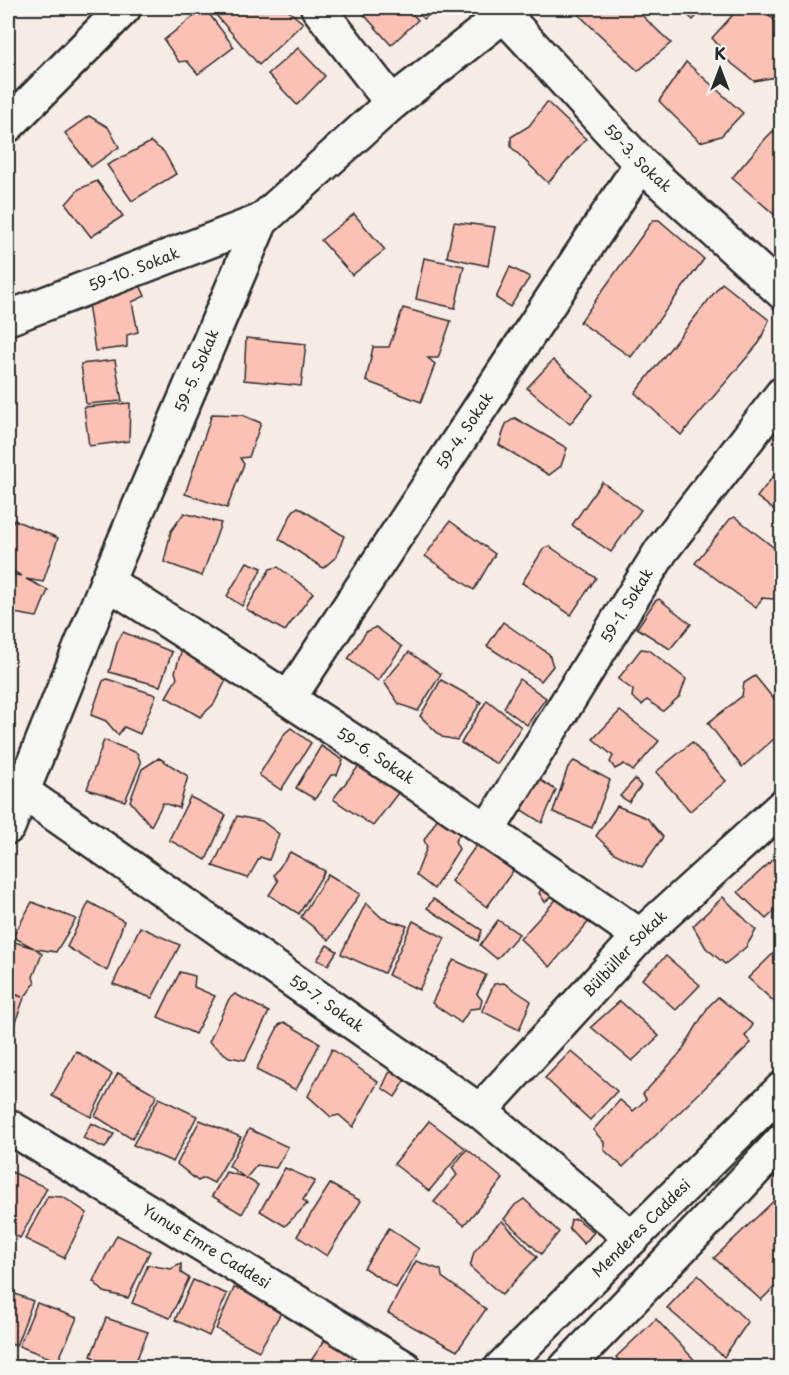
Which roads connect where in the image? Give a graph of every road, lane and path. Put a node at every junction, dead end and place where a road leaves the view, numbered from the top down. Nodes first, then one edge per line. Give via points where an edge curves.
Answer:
1 (124, 8) edge
2 (318, 8) edge
3 (508, 11) edge
4 (392, 103) junction
5 (8, 124) edge
6 (640, 164) junction
7 (261, 221) junction
8 (782, 292) edge
9 (8, 318) edge
10 (782, 394) edge
11 (107, 582) junction
12 (289, 698) junction
13 (15, 788) edge
14 (782, 807) edge
15 (8, 827) edge
16 (488, 830) junction
17 (640, 936) junction
18 (782, 1089) edge
19 (480, 1111) junction
20 (8, 1126) edge
21 (782, 1141) edge
22 (633, 1238) junction
23 (570, 1366) edge
24 (405, 1368) edge
25 (501, 1368) edge

1 - 5 street
2 - 4 street
3 - 4 street, 59-5. Sokak
3 - 6 street, 59-3. Sokak
4 - 7 street, 59-5. Sokak
6 - 8 street, 59-3. Sokak
6 - 12 street, 59-4. Sokak
7 - 9 street, 59-10. Sokak
7 - 11 street, 59-5. Sokak
10 - 16 street, 59-1. Sokak via 661,551
11 - 12 street, 59-6. Sokak
11 - 13 street, 59-5. Sokak
12 - 16 street, 59-6. Sokak
13 - 15 street, 59-5. Sokak
13 - 19 street, 59-7. Sokak
14 - 17 street, Bülbüller Sokak
16 - 17 street, 59-6. Sokak
17 - 19 street, Bülbüller Sokak
18 - 22 street, Menderes Caddesi
19 - 22 street, 59-7. Sokak
20 - 24 street, Yunus Emre Caddesi
21 - 23 street
22 - 25 street, Menderes Caddesi

